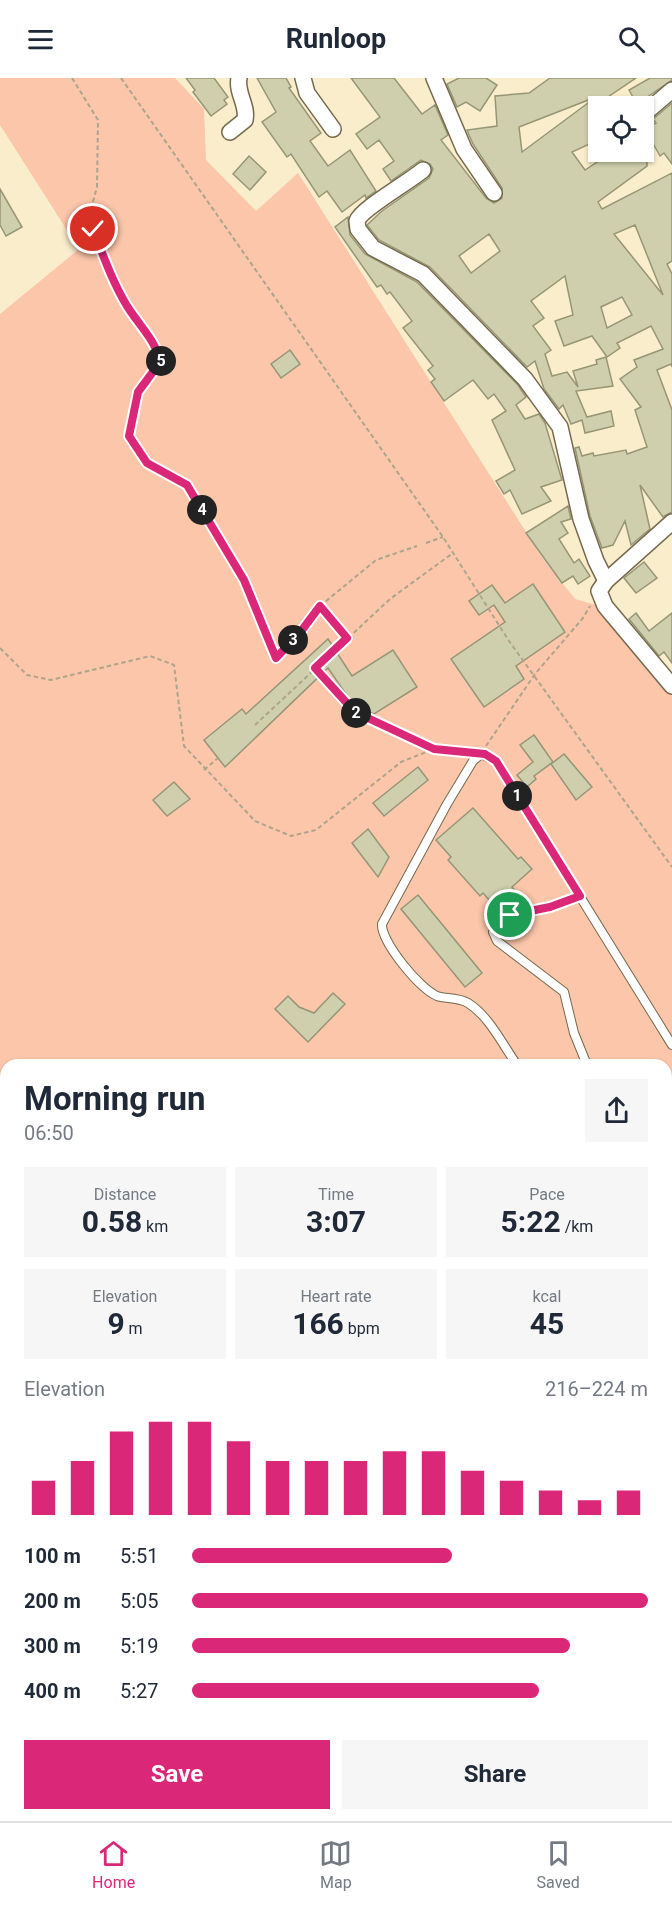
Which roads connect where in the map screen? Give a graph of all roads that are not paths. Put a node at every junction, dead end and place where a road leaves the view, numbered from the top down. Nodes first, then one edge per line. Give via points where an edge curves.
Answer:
1 (239, 78) edge
2 (303, 78) edge
3 (434, 78) edge
4 (672, 90) edge
5 (654, 105) edge
6 (333, 129) dead end
7 (230, 132) dead end
8 (423, 170) dead end
9 (494, 193) dead end
10 (672, 522) edge
11 (603, 586) junction
12 (672, 686) edge
13 (580, 896) junction
14 (672, 1045) edge
15 (513, 1059) edge
16 (585, 1059) edge

1 - 7 street via 247,112 245,120
2 - 6 street via 308,93
3 - 9 street via 464,149
4 - 5 street
8 - 11 street via 364,211 357,221 358,229 373,248 423,274 525,379 560,427 581,519
10 - 11 street
11 - 12 street via 605,606
13 - 14 lane
13 - 15 lane via 496,761 481,754 447,804 382,924 381,933 426,989 438,996 467,1002 482,1015
13 - 16 lane via 510,915 493,932 497,941 564,992

